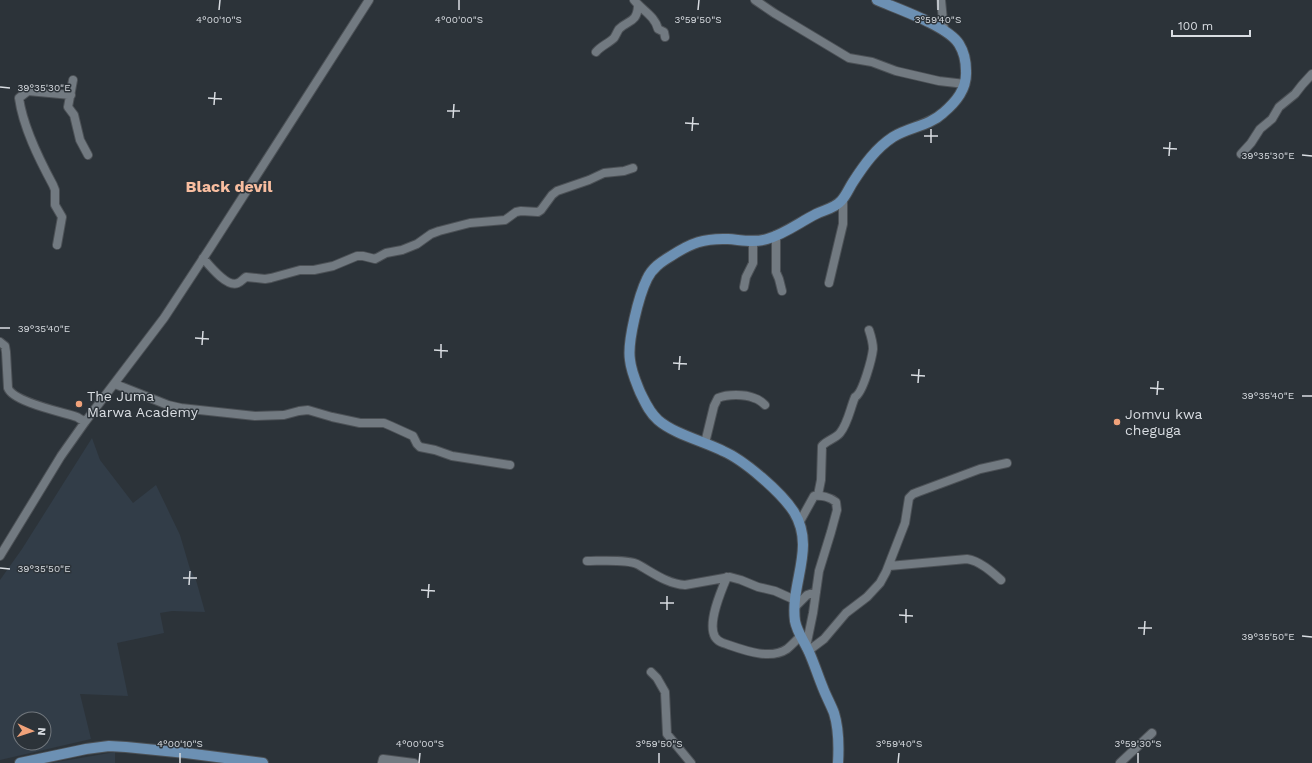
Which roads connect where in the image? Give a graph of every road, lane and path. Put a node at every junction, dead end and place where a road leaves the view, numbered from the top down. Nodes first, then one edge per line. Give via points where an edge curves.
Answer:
1 (369, 0) edge
2 (755, 0) edge
3 (877, 0) edge
4 (942, 0) edge
5 (636, 3) edge
6 (944, 31) junction
7 (665, 38) dead end
8 (596, 52) dead end
9 (1312, 74) edge
10 (73, 80) dead end
11 (965, 84) junction
12 (70, 95) junction
13 (1241, 154) dead end
14 (88, 155) dead end
15 (633, 168) dead end
16 (843, 199) junction
17 (776, 236) junction
18 (753, 241) junction
19 (57, 245) dead end
20 (203, 258) junction
21 (829, 283) dead end
22 (744, 288) dead end
23 (782, 291) dead end
24 (869, 330) dead end
25 (0, 342) edge
26 (114, 384) junction
27 (765, 405) dead end
28 (84, 422) junction
29 (705, 443) junction
30 (1007, 463) dead end
31 (510, 465) dead end
32 (818, 495) junction
33 (799, 523) junction
34 (0, 556) edge
35 (587, 561) dead end
36 (889, 566) junction
37 (727, 577) junction
38 (1001, 580) dead end
39 (816, 592) junction
40 (795, 604) junction
41 (801, 636) junction
42 (807, 649) junction
43 (650, 672) dead end
44 (1152, 733) dead end
45 (215, 759) edge
46 (20, 763) edge
47 (263, 763) edge
48 (382, 763) edge
49 (414, 763) edge
50 (691, 763) edge
51 (838, 763) edge
52 (1120, 763) edge

1 - 20 street
2 - 11 street via 850,58 939,81
3 - 6 main road via 921,18
4 - 6 street
5 - 7 street via 656,22 658,29 664,32
5 - 8 street via 638,14
6 - 11 main road via 956,40 963,52
9 - 13 street via 1295,94 1279,107 1272,119 1260,129
10 - 12 street
11 - 16 main road via 959,97 945,112 928,123 886,141 866,162
12 - 14 street via 68,108 74,115 80,140
12 - 19 street via 28,91 19,98 38,156 53,185 55,205 62,217
15 - 20 street via 604,173 557,191 538,212 520,211 505,220 470,223 439,231 416,244 375,259 357,256 333,266 300,270 265,279 246,277 235,284 217,274
16 - 17 main road via 835,206
16 - 21 street via 843,224
17 - 18 main road
17 - 23 street via 776,272
18 - 22 street via 753,262
18 - 29 main road via 717,239 699,242 684,248 658,265 647,280 632,334 631,367 650,412 661,422
20 - 26 street via 164,318
24 - 32 street via 873,350 865,382 855,397 841,432 822,446
25 - 28 street via 6,352 8,388 11,393 28,402 77,417
26 - 28 street
26 - 31 street via 181,408 266,416 308,410 360,423 384,424 413,436 420,446 452,456
27 - 29 street via 749,396 718,398
28 - 34 street
29 - 33 main road via 725,451 748,466 782,497
30 - 36 street via 980,469 911,495 906,519
32 - 33 street via 812,497
32 - 39 street via 834,500 837,507 819,571
33 - 40 main road via 803,547
35 - 37 street via 636,564 678,585
36 - 38 street via 968,559 979,563
36 - 42 street via 876,588 846,613 824,639
37 - 40 street via 776,591
37 - 41 street via 715,612 714,632 718,641 753,653 764,654 787,649
39 - 40 street
39 - 42 street
40 - 41 main road via 796,623
41 - 42 main road
42 - 51 main road via 834,713 839,744
43 - 50 street via 665,692 666,734
44 - 52 street
45 - 46 main road via 109,746
45 - 47 main road
48 - 49 street via 383,759

